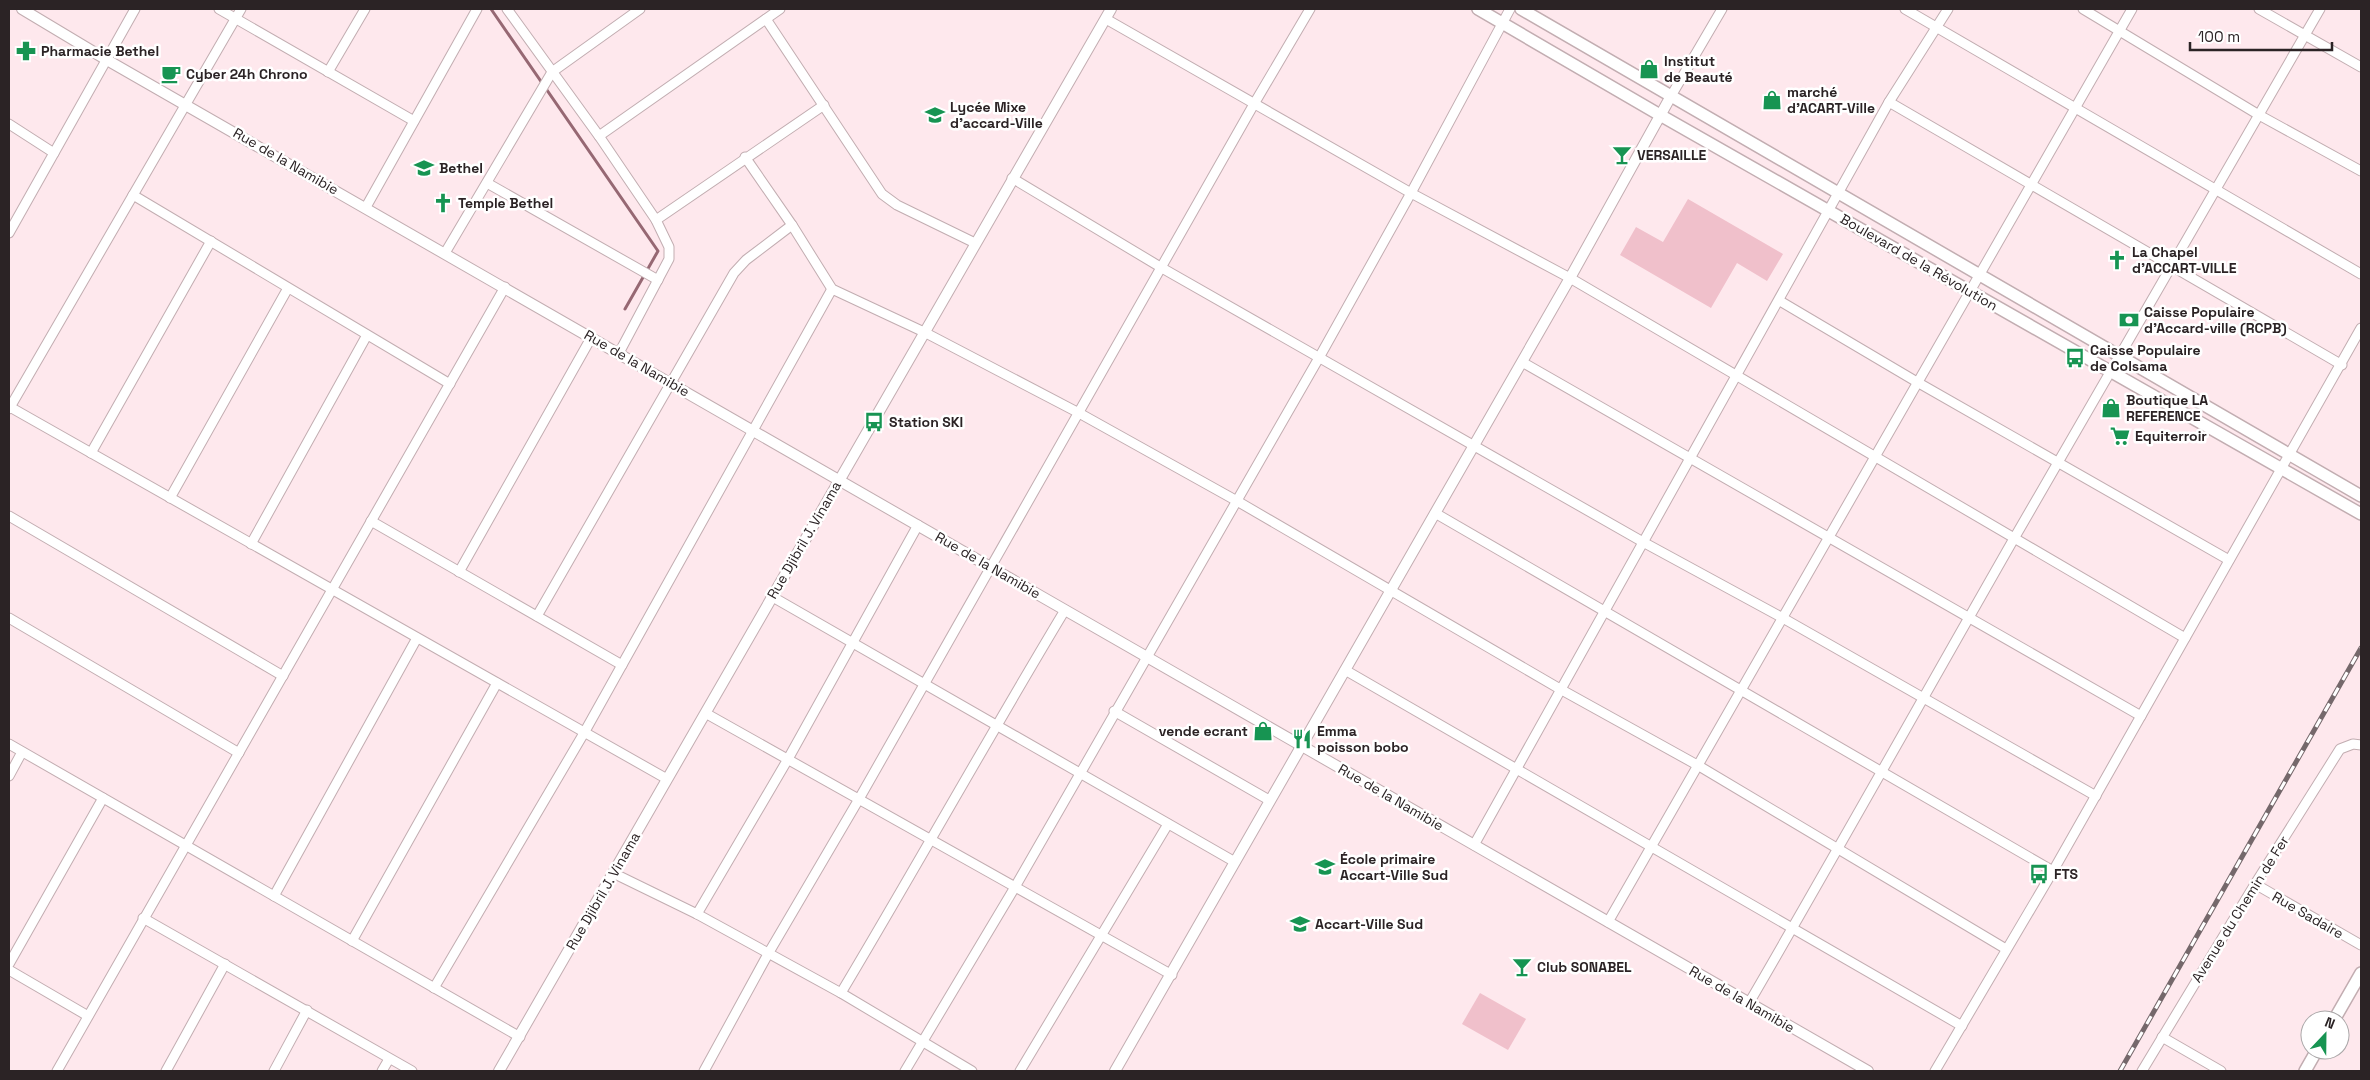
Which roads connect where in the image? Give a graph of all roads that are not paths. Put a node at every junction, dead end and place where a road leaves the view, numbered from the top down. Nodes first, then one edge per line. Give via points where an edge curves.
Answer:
1 (24, 9) edge
2 (135, 9) edge
3 (218, 9) edge
4 (240, 9) edge
5 (365, 9) edge
6 (477, 9) edge
7 (507, 9) edge
8 (640, 9) edge
9 (780, 9) edge
10 (1111, 9) edge
11 (1310, 9) edge
12 (1478, 9) edge
13 (1510, 9) edge
14 (1520, 9) edge
15 (1722, 9) edge
16 (1905, 9) edge
17 (1948, 9) edge
18 (2083, 9) edge
19 (2132, 9) edge
20 (2259, 9) edge
21 (2320, 9) edge
22 (235, 18) junction
23 (766, 19) junction
24 (1106, 19) junction
25 (1502, 22) junction
26 (1937, 26) junction
27 (2119, 30) junction
28 (2305, 35) junction
29 (107, 60) junction
30 (2361, 67) edge
31 (328, 72) junction
32 (552, 72) junction
33 (1671, 96) junction
34 (1889, 102) junction
35 (185, 103) junction
36 (1254, 104) junction
37 (824, 105) junction
38 (2074, 108) junction
39 (2259, 114) junction
40 (1660, 115) junction
41 (414, 121) junction
42 (9, 124) edge
43 (600, 136) junction
44 (54, 153) junction
45 (745, 157) junction
46 (2361, 171) edge
47 (1012, 178) junction
48 (487, 183) junction
49 (2031, 183) junction
50 (2215, 188) junction
51 (1838, 192) junction
52 (1412, 193) junction
53 (133, 195) junction
54 (366, 207) junction
55 (1830, 210) junction
56 (656, 220) junction
57 (792, 225) junction
58 (9, 233) edge
59 (211, 241) junction
60 (975, 243) junction
61 (445, 253) junction
62 (2172, 265) junction
63 (1162, 268) junction
64 (2361, 274) edge
65 (1978, 276) junction
66 (1570, 278) junction
67 (658, 280) junction
68 (288, 288) junction
69 (505, 288) junction
70 (832, 289) junction
71 (1969, 291) junction
72 (1780, 301) junction
73 (2361, 328) edge
74 (924, 332) junction
75 (367, 335) junction
76 (591, 338) junction
77 (619, 353) junction
78 (2120, 355) junction
79 (1320, 356) junction
80 (1522, 362) junction
81 (2342, 365) junction
82 (2111, 373) junction
83 (1736, 376) junction
84 (1917, 382) junction
85 (450, 384) junction
86 (672, 384) junction
87 (9, 408) edge
88 (1079, 413) junction
89 (752, 431) junction
90 (1474, 444) junction
91 (91, 453) junction
92 (2288, 455) junction
93 (1873, 456) junction
94 (1690, 458) junction
95 (2059, 464) junction
96 (2280, 468) junction
97 (839, 479) junction
98 (2361, 496) edge
99 (170, 498) junction
100 (1237, 501) junction
101 (1435, 513) junction
102 (2361, 514) edge
103 (9, 516) edge
104 (371, 522) junction
105 (918, 525) junction
106 (1827, 536) junction
107 (2014, 538) junction
108 (1643, 542) junction
109 (251, 544) junction
110 (2229, 560) junction
111 (991, 567) junction
112 (459, 572) junction
113 (332, 590) junction
114 (1390, 591) junction
115 (772, 596) junction
116 (1066, 610) junction
117 (1605, 612) junction
118 (537, 616) junction
119 (1781, 617) junction
120 (1969, 617) junction
121 (9, 618) edge
122 (417, 638) junction
123 (2185, 638) junction
124 (854, 644) junction
125 (1147, 657) junction
126 (622, 665) junction
127 (1345, 670) junction
128 (283, 676) junction
129 (497, 683) junction
130 (923, 683) junction
131 (1560, 689) junction
132 (1741, 691) junction
133 (1924, 697) junction
134 (1114, 711) junction
135 (707, 714) junction
136 (2141, 716) junction
137 (996, 725) junction
138 (584, 732) junction
139 (9, 744) edge
140 (2361, 745) edge
141 (1302, 746) junction
142 (22, 752) junction
143 (239, 753) junction
144 (788, 759) junction
145 (1699, 766) junction
146 (1516, 769) junction
147 (1882, 772) junction
148 (1080, 773) junction
149 (9, 776) edge
150 (667, 779) junction
151 (2096, 796) junction
152 (103, 798) junction
153 (859, 799) junction
154 (1269, 800) junction
155 (1168, 824) junction
156 (932, 840) junction
157 (1474, 845) junction
158 (186, 846) junction
159 (1651, 847) junction
160 (1839, 849) junction
161 (1235, 862) junction
162 (2053, 871) junction
163 (614, 873) junction
164 (2255, 884) junction
165 (1015, 887) junction
166 (274, 896) junction
167 (697, 914) junction
168 (143, 918) junction
169 (1608, 922) junction
170 (1792, 928) junction
171 (1102, 935) junction
172 (352, 941) junction
173 (2361, 945) edge
174 (2006, 949) junction
175 (768, 954) junction
176 (9, 964) edge
177 (225, 964) junction
178 (9, 970) edge
179 (2361, 973) edge
180 (1172, 975) junction
181 (434, 988) junction
182 (841, 993) junction
183 (1749, 1002) junction
184 (306, 1010) junction
185 (2340, 1010) edge
186 (88, 1016) junction
187 (1962, 1026) junction
188 (520, 1037) junction
189 (2162, 1037) junction
190 (922, 1042) junction
191 (389, 1059) junction
192 (2311, 1060) edge
193 (57, 1071) edge
194 (166, 1071) edge
195 (274, 1071) edge
196 (382, 1071) edge
197 (412, 1071) edge
198 (499, 1071) edge
199 (704, 1071) edge
200 (906, 1071) edge
201 (972, 1071) edge
202 (1020, 1071) edge
203 (1115, 1071) edge
204 (1868, 1071) edge
205 (1935, 1071) edge
206 (2142, 1071) edge
207 (2221, 1071) edge
208 (2305, 1071) edge

1 - 29 street, Rue de la Namibie
2 - 29 street
3 - 22 street
4 - 22 street
5 - 31 street
6 - 41 street
7 - 32 street
8 - 32 street
9 - 23 street
10 - 24 street, Rue Djibril J. Vinama
11 - 36 street
12 - 25 main road, Boulevard de la Révolution
13 - 25 street
14 - 33 main road, Boulevard de la Révolution
15 - 33 street
16 - 26 street
17 - 26 street
18 - 27 street
19 - 27 street
20 - 28 street
21 - 28 street
22 - 31 street
22 - 35 street
23 - 37 street
23 - 43 street
24 - 36 street
24 - 47 street, Rue Djibril J. Vinama
25 - 40 main road, Boulevard de la Révolution
25 - 52 street
26 - 34 street
26 - 38 street
27 - 38 street
27 - 39 street
28 - 30 street
28 - 39 street
29 - 35 street, Rue de la Namibie
29 - 44 street
31 - 41 street
32 - 43 street
32 - 48 street
33 - 40 street
33 - 51 main road, Boulevard de la Révolution
34 - 49 street
34 - 51 street
35 - 53 street
35 - 54 street, Rue de la Namibie
36 - 52 street
36 - 63 street
37 - 45 street
37 - 60 street via 882,194 897,205
38 - 49 street
38 - 50 street
39 - 46 street
39 - 50 street
40 - 55 main road, Boulevard de la Révolution
40 - 66 street
41 - 54 street
42 - 44 street
43 - 56 street
44 - 58 street
45 - 56 street
45 - 57 street
47 - 60 street, Rue Djibril J. Vinama
47 - 63 street
48 - 61 street
48 - 67 street
49 - 62 street
49 - 65 street
50 - 62 street
50 - 64 street
51 - 55 street
51 - 65 main road, Boulevard de la Révolution
52 - 66 street
52 - 79 street
53 - 59 street
53 - 87 street
54 - 61 street, Rue de la Namibie
55 - 71 main road, Boulevard de la Révolution
55 - 72 street
56 - 67 street via 669,247 669,259
57 - 70 street
57 - 86 street via 734,273
59 - 68 street
59 - 91 street
60 - 74 street, Rue Djibril J. Vinama
61 - 69 street, Rue de la Namibie
62 - 78 street
62 - 81 street
63 - 79 street
63 - 88 street
65 - 71 street
65 - 78 main road, Boulevard de la Révolution
66 - 80 street
66 - 83 street
67 - 77 street
68 - 75 street
68 - 99 street
69 - 76 street, Rue de la Namibie
69 - 85 street
70 - 74 street
70 - 89 street
71 - 82 main road, Boulevard de la Révolution
71 - 84 street
72 - 83 street
72 - 84 street
73 - 81 street
74 - 88 street
74 - 97 street, Rue Djibril J. Vinama
75 - 85 street
75 - 109 street
76 - 77 street, Rue de la Namibie
76 - 112 street
77 - 86 street, Rue de la Namibie
78 - 82 street
78 - 92 main road, Boulevard de la Révolution
79 - 90 street
79 - 100 street
80 - 90 street
80 - 94 street
81 - 92 street
82 - 95 street
82 - 96 main road, Boulevard de la Révolution
83 - 93 street
83 - 94 street
84 - 93 street
84 - 95 street
85 - 104 street
86 - 89 street, Rue de la Namibie
86 - 118 street
87 - 91 street
88 - 100 street
88 - 111 street
89 - 97 street, Rue de la Namibie
89 - 126 street
90 - 101 street
90 - 108 street
91 - 99 street
92 - 96 street
92 - 98 main road, Boulevard de la Révolution
93 - 106 street
93 - 107 street
94 - 106 street
94 - 108 street
95 - 107 street
95 - 110 street
96 - 102 main road, Boulevard de la Révolution
96 - 110 street
97 - 105 street, Rue de la Namibie
97 - 115 street, Rue Djibril J. Vinama
99 - 109 street
100 - 114 street
100 - 125 street
101 - 114 street
101 - 117 street
103 - 128 street
104 - 112 street
104 - 113 street
105 - 111 street, Rue de la Namibie
105 - 124 street
106 - 119 street
106 - 120 street
107 - 120 street
107 - 123 street
108 - 117 street
108 - 119 street
109 - 113 street
110 - 123 street
111 - 116 street, Rue de la Namibie
111 - 130 street
112 - 118 street
113 - 122 street
113 - 128 street
114 - 127 street
114 - 131 street
115 - 124 street
115 - 135 street, Rue Djibril J. Vinama
116 - 125 street, Rue de la Namibie
116 - 137 street
117 - 131 street
117 - 132 street
118 - 126 street
119 - 132 street
119 - 133 street
120 - 133 street
120 - 136 street
121 - 143 street
122 - 129 street
122 - 166 street
123 - 136 street
124 - 130 street
124 - 144 street
125 - 134 street
125 - 141 street, Rue de la Namibie
126 - 138 street
127 - 141 street
127 - 146 street
128 - 143 street
129 - 138 street
129 - 172 street
130 - 137 street
130 - 153 street
131 - 145 street
131 - 146 street
132 - 145 street
132 - 147 street
133 - 147 street
133 - 151 street
134 - 148 street
134 - 154 street
135 - 144 street
135 - 150 street, Rue Djibril J. Vinama
136 - 151 street
137 - 148 street
137 - 156 street
138 - 150 street
138 - 181 street
139 - 142 street
140 - 164 street, Avenue du Chemin de Fer via 2340,749
141 - 154 street
141 - 157 street, Rue de la Namibie
142 - 149 street
142 - 152 street
143 - 158 street
144 - 153 street
144 - 167 street
145 - 159 street
145 - 160 street
146 - 157 street
146 - 159 street
147 - 160 street
147 - 162 street
148 - 155 street
148 - 165 street
150 - 163 street, Rue Djibril J. Vinama
151 - 162 street
152 - 158 street
152 - 176 street
153 - 156 street
153 - 175 street
154 - 161 street
155 - 161 street
155 - 171 street
156 - 165 street
156 - 182 street
157 - 169 street, Rue de la Namibie
158 - 166 street
158 - 168 street
159 - 169 street
159 - 170 street
160 - 170 street
160 - 174 street
161 - 180 street
162 - 174 street
163 - 167 street
163 - 188 street, Rue Djibril J. Vinama
164 - 173 street, Rue Sadaire
164 - 189 street, Avenue du Chemin de Fer
165 - 171 street
165 - 190 street
166 - 172 street
167 - 175 street
168 - 177 street
168 - 186 street
169 - 183 street, Rue de la Namibie
170 - 183 street
170 - 187 street
171 - 180 street
171 - 202 street
172 - 181 street
174 - 187 street
175 - 182 street
175 - 199 street
177 - 184 street
177 - 194 street
178 - 186 street
179 - 185 main road
180 - 203 street
181 - 188 street
182 - 190 street
183 - 204 street, Rue de la Namibie
184 - 191 street
184 - 195 street
186 - 193 street
187 - 205 street
188 - 198 street, Rue Djibril J. Vinama
189 - 206 street, Avenue du Chemin de Fer
189 - 207 street
190 - 200 street
190 - 201 street
191 - 196 street
191 - 197 street
192 - 208 main road

